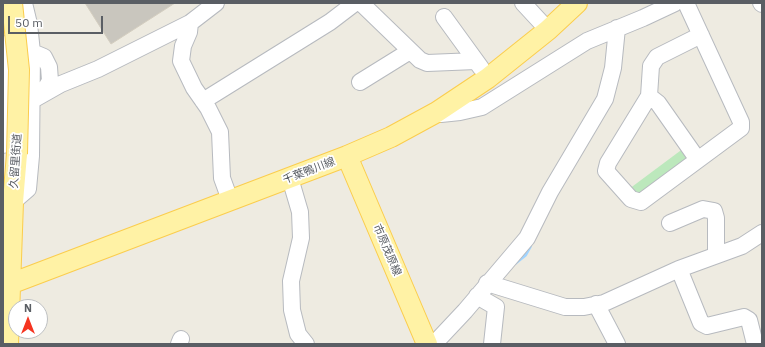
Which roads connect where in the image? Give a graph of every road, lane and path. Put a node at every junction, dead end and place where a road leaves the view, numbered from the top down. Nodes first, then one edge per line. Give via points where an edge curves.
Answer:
1 (12, 3) edge
2 (24, 3) edge
3 (216, 3) edge
4 (355, 3) edge
5 (361, 3) edge
6 (523, 3) edge
7 (577, 3) edge
8 (675, 3) edge
9 (686, 3) edge
10 (444, 17) dead end
11 (190, 23) junction
12 (617, 28) junction
13 (548, 30) junction
14 (701, 35) junction
15 (410, 51) junction
16 (3, 52) edge
17 (476, 61) junction
18 (488, 78) junction
19 (360, 82) dead end
20 (649, 96) junction
21 (37, 98) junction
22 (203, 101) junction
23 (437, 112) junction
24 (10, 149) edge
25 (347, 156) junction
26 (698, 160) junction
27 (290, 178) junction
28 (8, 194) edge
29 (230, 200) junction
30 (670, 223) dead end
31 (758, 239) edge
32 (716, 255) junction
33 (678, 269) junction
34 (488, 283) junction
35 (7, 286) edge
36 (477, 296) junction
37 (596, 304) junction
38 (8, 344) edge
39 (306, 344) edge
40 (428, 344) edge
41 (434, 344) edge
42 (492, 344) edge
43 (617, 344) edge
44 (755, 344) edge

1 - 24 main road, 久留里街道, bridge via 19,70
2 - 21 street via 29,24
3 - 11 street
4 - 22 street via 330,22
5 - 15 street
6 - 13 street
7 - 13 main road, 千葉鴨川線
8 - 12 street
9 - 14 street
10 - 17 street
11 - 21 street via 98,69 61,84
11 - 22 street via 181,61
12 - 23 street via 587,42 482,107 460,112
12 - 34 street via 605,100 550,192 527,238
13 - 18 main road, 千葉鴨川線
14 - 20 street via 656,57 651,66
14 - 26 street via 741,122 737,132
15 - 17 street via 427,63
15 - 19 street
16 - 24 street
17 - 18 street
18 - 23 main road, 千葉鴨川線
20 - 26 street via 658,103
20 - 26 street via 608,163 606,171 631,199 641,202
21 - 28 street via 28,189
22 - 29 street via 220,132 222,178
23 - 25 main road, 千葉鴨川線
24 - 28 main road, 久留里街道
25 - 27 main road, 千葉鴨川線
25 - 40 main road, 市原茂原線
27 - 29 main road, 千葉鴨川線
27 - 39 street via 300,212 301,238 291,281 292,310 298,334
28 - 35 main road, 久留里街道 via 12,235
29 - 35 main road, 千葉鴨川線
30 - 32 street via 703,209 714,212
31 - 32 street
32 - 33 street
33 - 37 street via 621,296
33 - 44 street via 701,323 707,326 744,316 749,320
34 - 36 street
34 - 37 street via 565,307
35 - 38 main road, 久留里街道
36 - 41 street
36 - 42 street via 496,307
37 - 43 street

